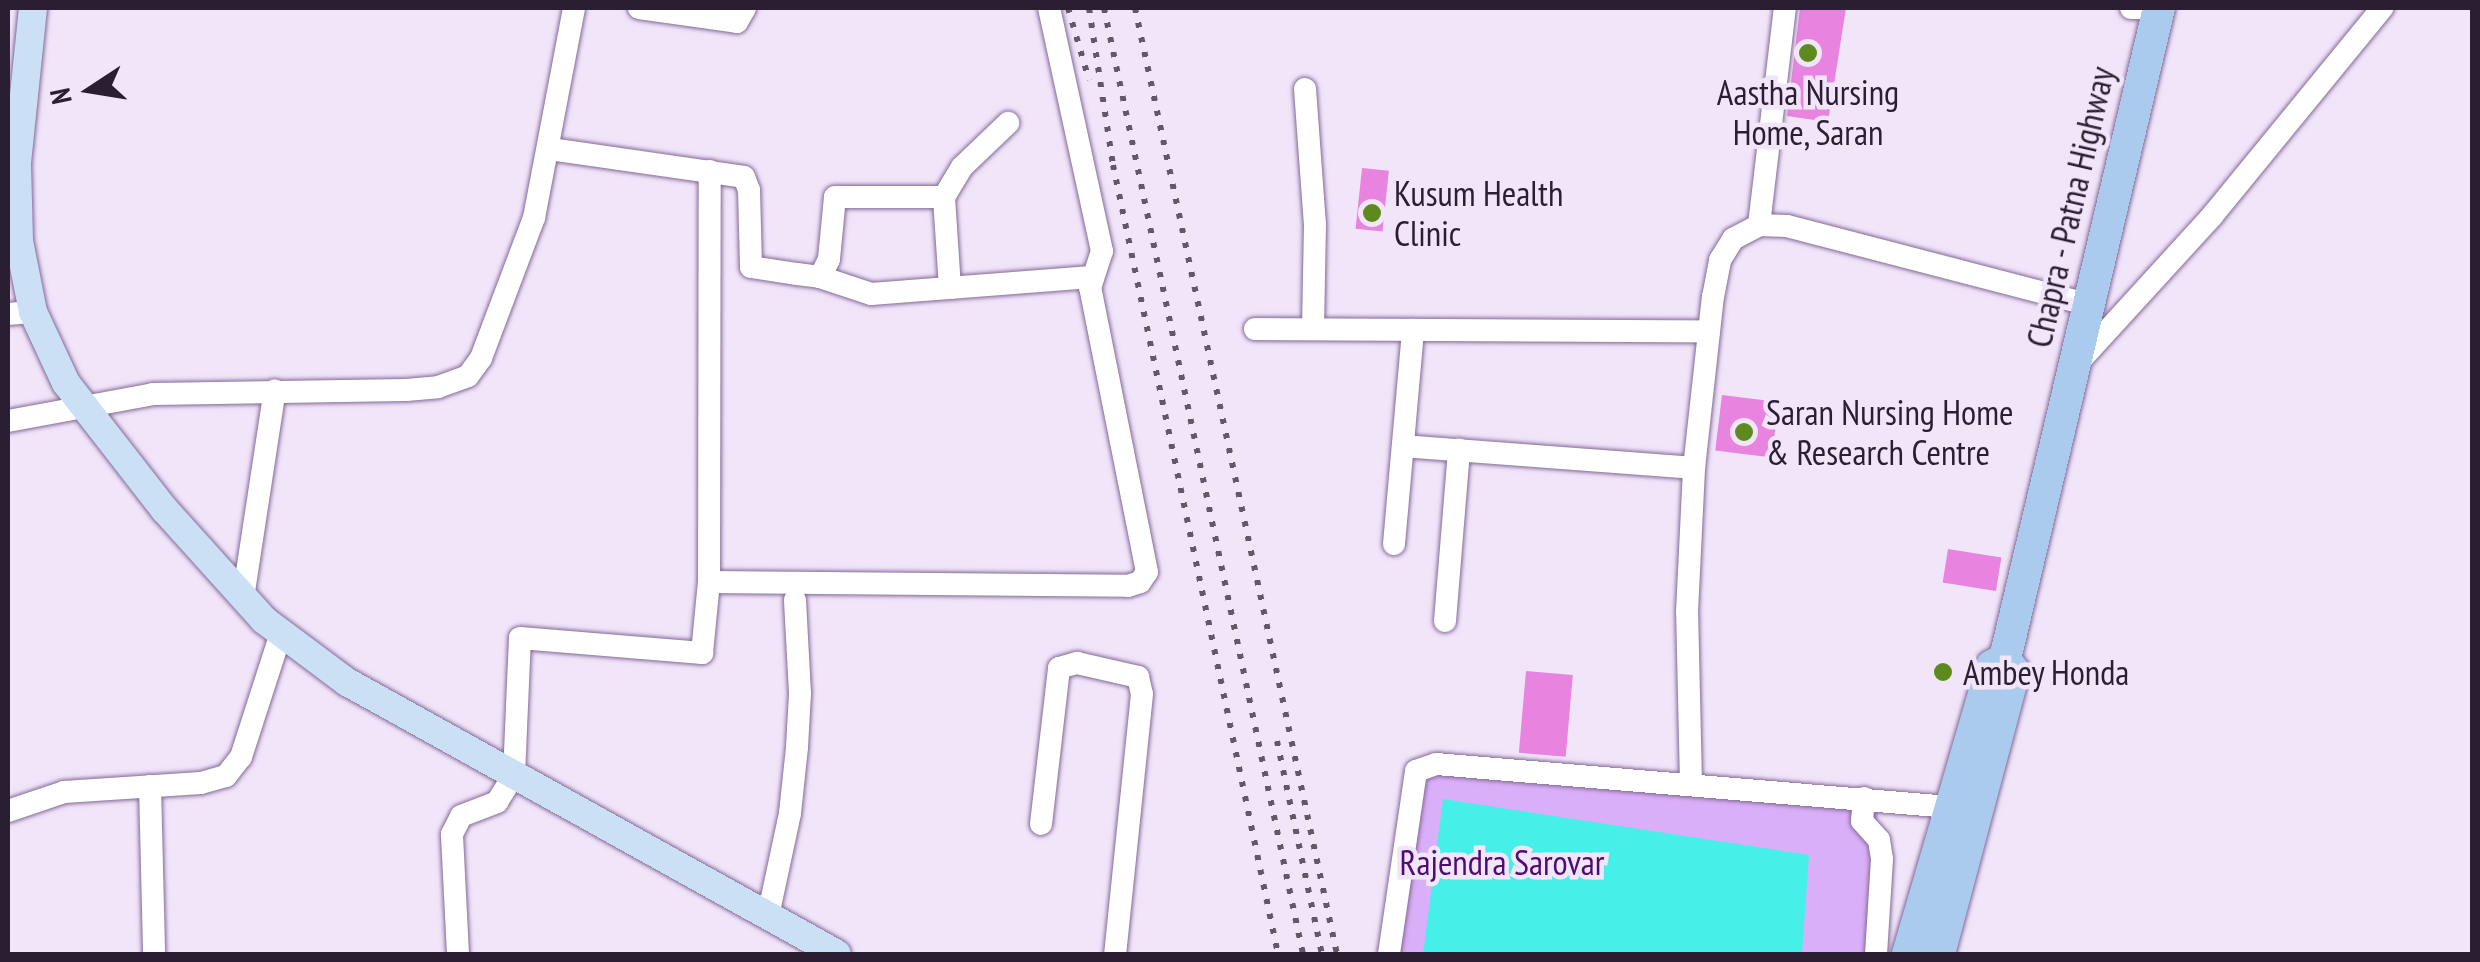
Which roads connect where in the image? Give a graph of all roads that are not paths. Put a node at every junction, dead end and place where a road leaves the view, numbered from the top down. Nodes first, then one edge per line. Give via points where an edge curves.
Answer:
1 (34, 8) edge
2 (574, 8) edge
3 (640, 8) edge
4 (746, 8) edge
5 (1050, 8) edge
6 (1785, 8) edge
7 (2149, 8) edge
8 (2382, 8) edge
9 (1305, 89) dead end
10 (1008, 122) dead end
11 (550, 149) junction
12 (710, 171) junction
13 (944, 197) junction
14 (1759, 226) junction
15 (820, 277) junction
16 (1091, 277) junction
17 (950, 288) junction
18 (2087, 304) junction
19 (20, 313) edge
20 (1255, 329) dead end
21 (1313, 329) junction
22 (1413, 330) junction
23 (1709, 331) junction
24 (2074, 368) junction
25 (276, 390) junction
26 (84, 406) junction
27 (8, 422) edge
28 (1403, 446) junction
29 (1460, 450) junction
30 (1694, 468) junction
31 (1394, 544) dead end
32 (710, 582) junction
33 (244, 598) junction
34 (795, 600) dead end
35 (1446, 622) dead end
36 (280, 633) junction
37 (2005, 659) junction
38 (514, 775) junction
39 (1690, 784) junction
40 (150, 786) junction
41 (1864, 798) junction
42 (1948, 807) junction
43 (8, 810) edge
44 (1041, 824) dead end
45 (768, 916) junction
46 (154, 954) edge
47 (458, 954) edge
48 (837, 954) edge
49 (1115, 954) edge
50 (1389, 954) edge
51 (1876, 954) edge
52 (1908, 954) edge
53 (1939, 954) edge

1 - 19 main road via 16,164
2 - 11 street
3 - 4 street via 737,22
5 - 16 street via 1102,251
6 - 14 street
7 - 18 highway, Chapra - Patna Highway
8 - 24 street via 2212,216
9 - 21 street via 1315,224
10 - 13 street via 962,166
11 - 12 street
11 - 25 street via 534,218 481,358 468,376 406,390
12 - 15 street via 746,180 752,267
12 - 32 street
13 - 15 street via 836,197 829,258
13 - 17 street
14 - 18 street via 1787,226
14 - 23 street via 1733,238 1720,260
15 - 17 street via 870,294
16 - 17 street
16 - 32 street via 1148,562 1140,582
18 - 24 highway, Chapra - Patna Highway
19 - 26 main road
20 - 21 street
21 - 22 street
22 - 23 street
22 - 28 street
23 - 30 street
24 - 37 highway, Chapra - Patna Highway
25 - 26 street via 153,394
25 - 33 street
26 - 27 street
26 - 33 main road
28 - 29 street
28 - 31 street
29 - 30 street
29 - 35 street
30 - 39 street via 1687,612
32 - 38 street via 702,653 520,638
33 - 36 main road
34 - 45 street via 797,747
36 - 38 main road via 348,682
36 - 40 street via 234,770 215,780
37 - 42 highway, Chapra - Patna Highway via 1992,666
37 - 53 highway, Chapra - Patna Highway via 2014,672
38 - 45 main road
38 - 47 street via 497,802 461,816 454,826
39 - 41 street
39 - 50 street via 1436,764 1416,771
40 - 43 street via 64,792
40 - 46 street
41 - 42 street
41 - 51 street via 1862,821 1879,840 1882,859
42 - 52 highway, Chapra - Patna Highway
44 - 49 street via 1059,668 1077,664 1138,678 1142,694
45 - 48 main road

